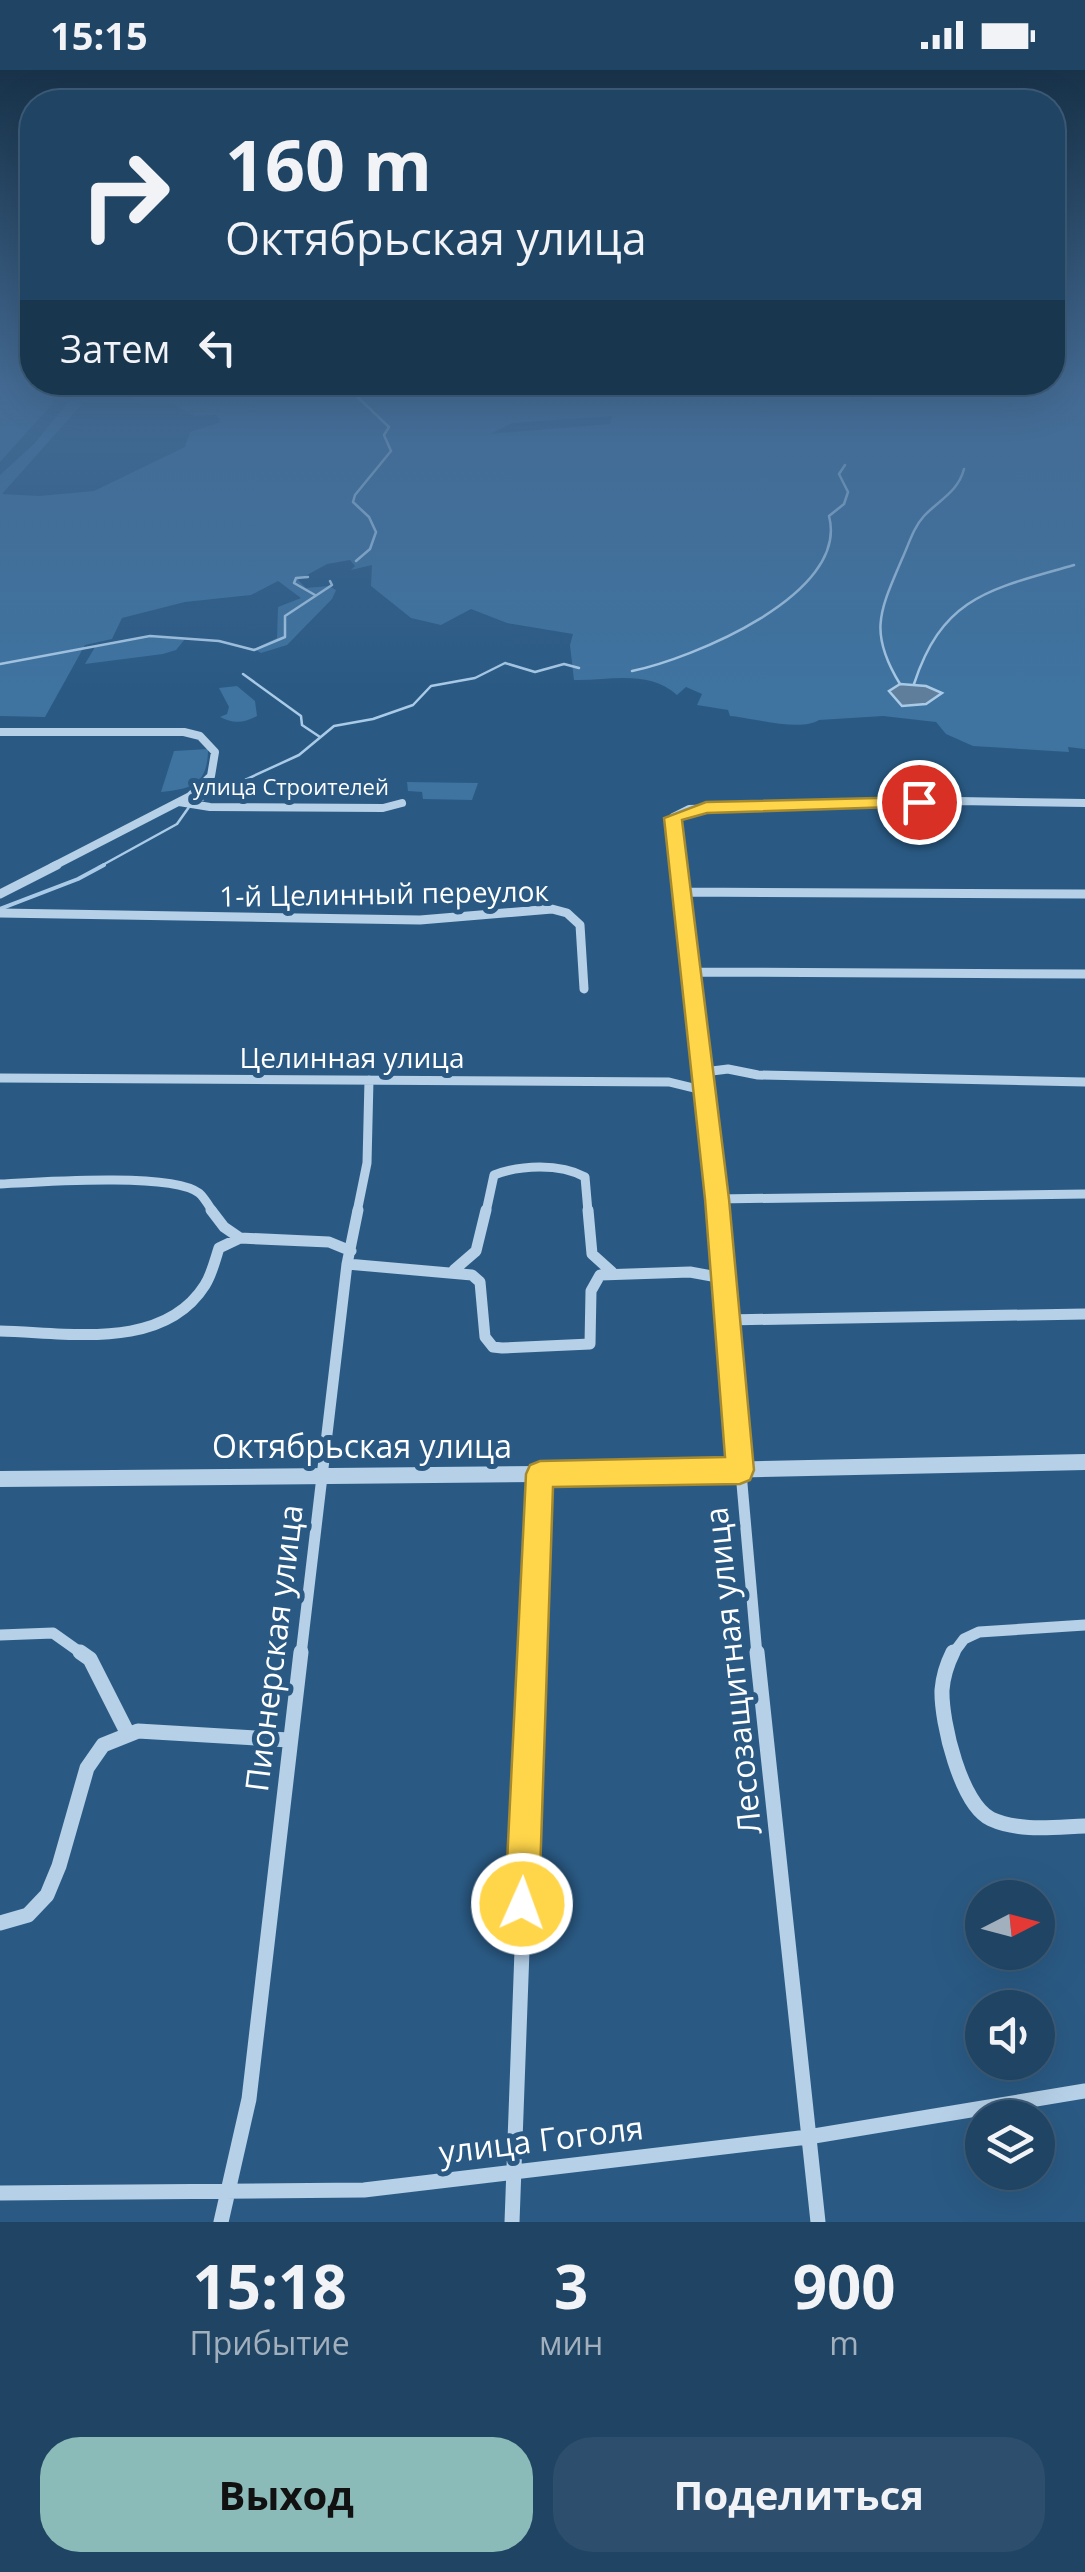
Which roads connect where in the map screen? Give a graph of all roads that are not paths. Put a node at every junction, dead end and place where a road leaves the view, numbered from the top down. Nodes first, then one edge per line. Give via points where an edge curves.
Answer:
1 (0, 732) edge
2 (178, 802) junction
3 (402, 803) dead end
4 (1085, 803) edge
5 (680, 892) junction
6 (0, 894) edge
7 (1085, 894) edge
8 (0, 914) edge
9 (692, 972) junction
10 (1085, 974) edge
11 (584, 989) dead end
12 (704, 1072) junction
13 (0, 1078) edge
14 (369, 1080) junction
15 (1085, 1083) edge
16 (702, 1090) junction
17 (0, 1184) edge
18 (1085, 1194) edge
19 (717, 1199) junction
20 (240, 1238) junction
21 (349, 1258) junction
22 (450, 1272) junction
23 (612, 1272) junction
24 (723, 1278) junction
25 (1085, 1314) edge
26 (726, 1320) junction
27 (0, 1331) edge
28 (1085, 1462) edge
29 (740, 1470) junction
30 (540, 1474) junction
31 (323, 1475) junction
32 (0, 1479) edge
33 (1085, 1625) edge
34 (0, 1634) edge
35 (126, 1732) junction
36 (289, 1740) junction
37 (1085, 1826) edge
38 (0, 1923) edge
39 (1085, 2091) edge
40 (808, 2137) junction
41 (513, 2173) junction
42 (224, 2192) junction
43 (0, 2193) edge
44 (220, 2222) edge
45 (512, 2222) edge
46 (818, 2222) edge

1 - 2 street via 200,736 216,752 211,776
2 - 3 street, улица Строителей via 210,808
2 - 6 street
4 - 5 street, Лесозащитная улица via 690,810 672,818
5 - 7 street
5 - 9 street, Лесозащитная улица
8 - 11 street, 1-й Целинный переулок via 420,920 552,910 580,925
9 - 10 street
9 - 12 street, Лесозащитная улица
12 - 15 street
12 - 16 street, Лесозащитная улица
13 - 14 street, Целинная улица
14 - 16 street, Целинная улица via 670,1082
14 - 21 street, Пионерская улица via 367,1163
16 - 19 street, Лесозащитная улица
17 - 20 street via 176,1184 198,1192
18 - 19 street
19 - 24 street, Лесозащитная улица
20 - 21 street via 328,1242
20 - 27 street via 218,1248 204,1286 174,1318 154,1328
21 - 22 street
21 - 31 street, Пионерская улица
22 - 23 street via 480,1282 485,1338 508,1349 590,1344 592,1283
22 - 23 street via 471,1261 483,1240 491,1180 508,1169 581,1172 592,1254
23 - 24 street
24 - 26 street, Лесозащитная улица
25 - 26 street
26 - 29 street, Лесозащитная улица
28 - 29 street, Октябрьская улица
29 - 30 street, Октябрьская улица
29 - 40 street, Лесозащитная улица
30 - 31 street, Октябрьская улица
30 - 41 street
31 - 32 street, Октябрьская улица
31 - 36 street, Пионерская улица
33 - 37 street via 970,1634 950,1655 942,1691 970,1804 1013,1825
34 - 35 street via 53,1633 90,1659
35 - 36 street
35 - 38 street via 102,1746 84,1776 44,1901 14,1923
36 - 42 street, Пионерская улица via 248,2099
39 - 40 street, улица Гоголя
40 - 41 street, улица Гоголя
40 - 46 street, Лесозащитная улица
41 - 42 street, улица Гоголя via 364,2190
41 - 45 street
42 - 43 street, улица Гоголя
42 - 44 street, Пионерская улица

